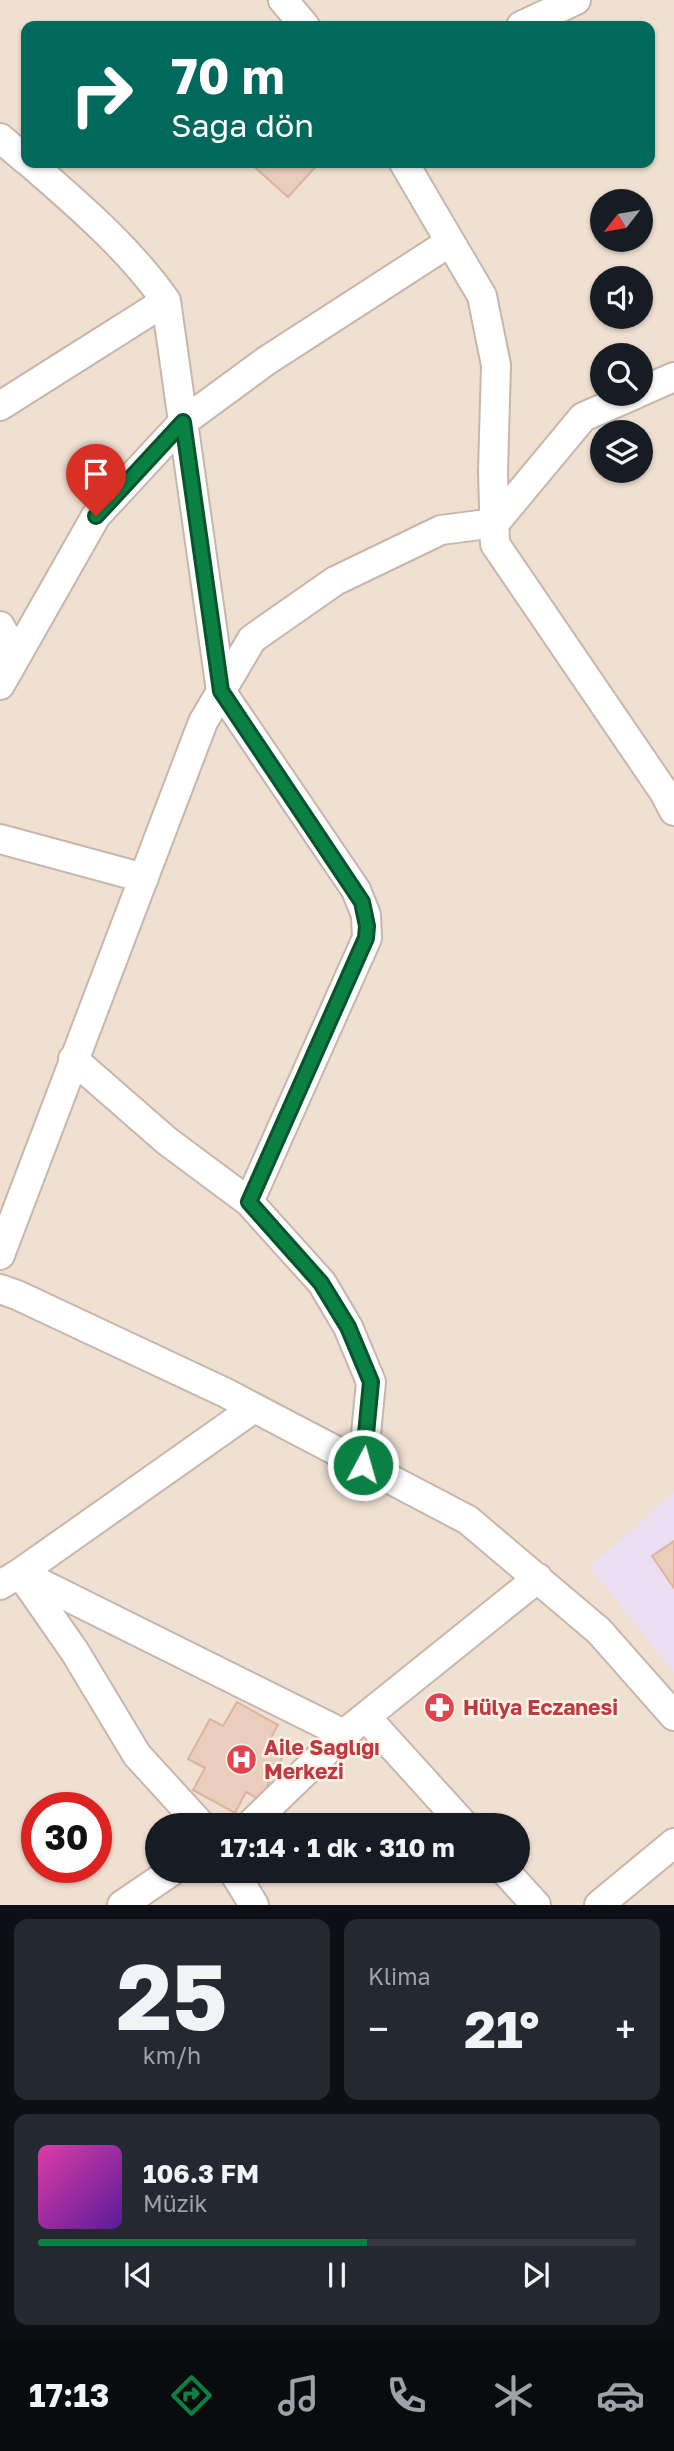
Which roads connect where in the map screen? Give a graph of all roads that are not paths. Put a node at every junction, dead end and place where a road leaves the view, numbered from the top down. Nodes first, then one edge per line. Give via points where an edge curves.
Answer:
1 (283, 0) edge
2 (576, 0) edge
3 (300, 21) edge
4 (532, 21) edge
5 (0, 138) edge
6 (21, 155) edge
7 (36, 168) edge
8 (407, 168) edge
9 (450, 242) junction
10 (166, 301) junction
11 (674, 377) edge
12 (653, 386) edge
13 (0, 406) edge
14 (608, 406) edge
15 (183, 422) junction
16 (495, 523) junction
17 (0, 626) edge
18 (16, 655) junction
19 (0, 685) edge
20 (221, 691) junction
21 (674, 811) edge
22 (0, 839) edge
23 (144, 878) junction
24 (73, 1059) junction
25 (249, 1202) junction
26 (0, 1255) edge
27 (0, 1289) edge
28 (254, 1408) junction
29 (363, 1465) junction
30 (537, 1578) junction
31 (10, 1579) edge
32 (674, 1716) edge
33 (366, 1717) junction
34 (344, 1734) junction
35 (190, 1813) edge
36 (262, 1813) edge
37 (453, 1813) edge
38 (674, 1843) edge
39 (154, 1883) edge
40 (240, 1883) edge
41 (516, 1883) edge
42 (122, 1905) edge
43 (254, 1905) edge
44 (536, 1905) edge
45 (599, 1905) edge

1 - 3 street
2 - 4 street
5 - 6 street
7 - 10 street via 150,278
8 - 9 street
9 - 15 street via 266,361
9 - 16 street via 482,296 496,365
10 - 13 street
10 - 15 street
11 - 12 street
14 - 16 street via 583,417
15 - 18 street via 96,516
15 - 20 street
16 - 20 street via 442,530 335,581 252,639
16 - 21 street via 495,544
17 - 18 street
18 - 19 street
20 - 23 street via 203,722
20 - 25 street via 356,890 367,926 366,938
22 - 23 street
23 - 24 street
24 - 25 street via 167,1141
24 - 26 street
25 - 29 street via 321,1283 348,1327 371,1382
27 - 28 street
28 - 29 street
28 - 31 street
29 - 30 street via 468,1520
30 - 32 street via 599,1630
30 - 33 street
31 - 34 street
31 - 35 street via 75,1652 137,1755
33 - 34 street
33 - 37 street
34 - 36 street
38 - 45 street
39 - 42 street
40 - 43 street
41 - 44 street

